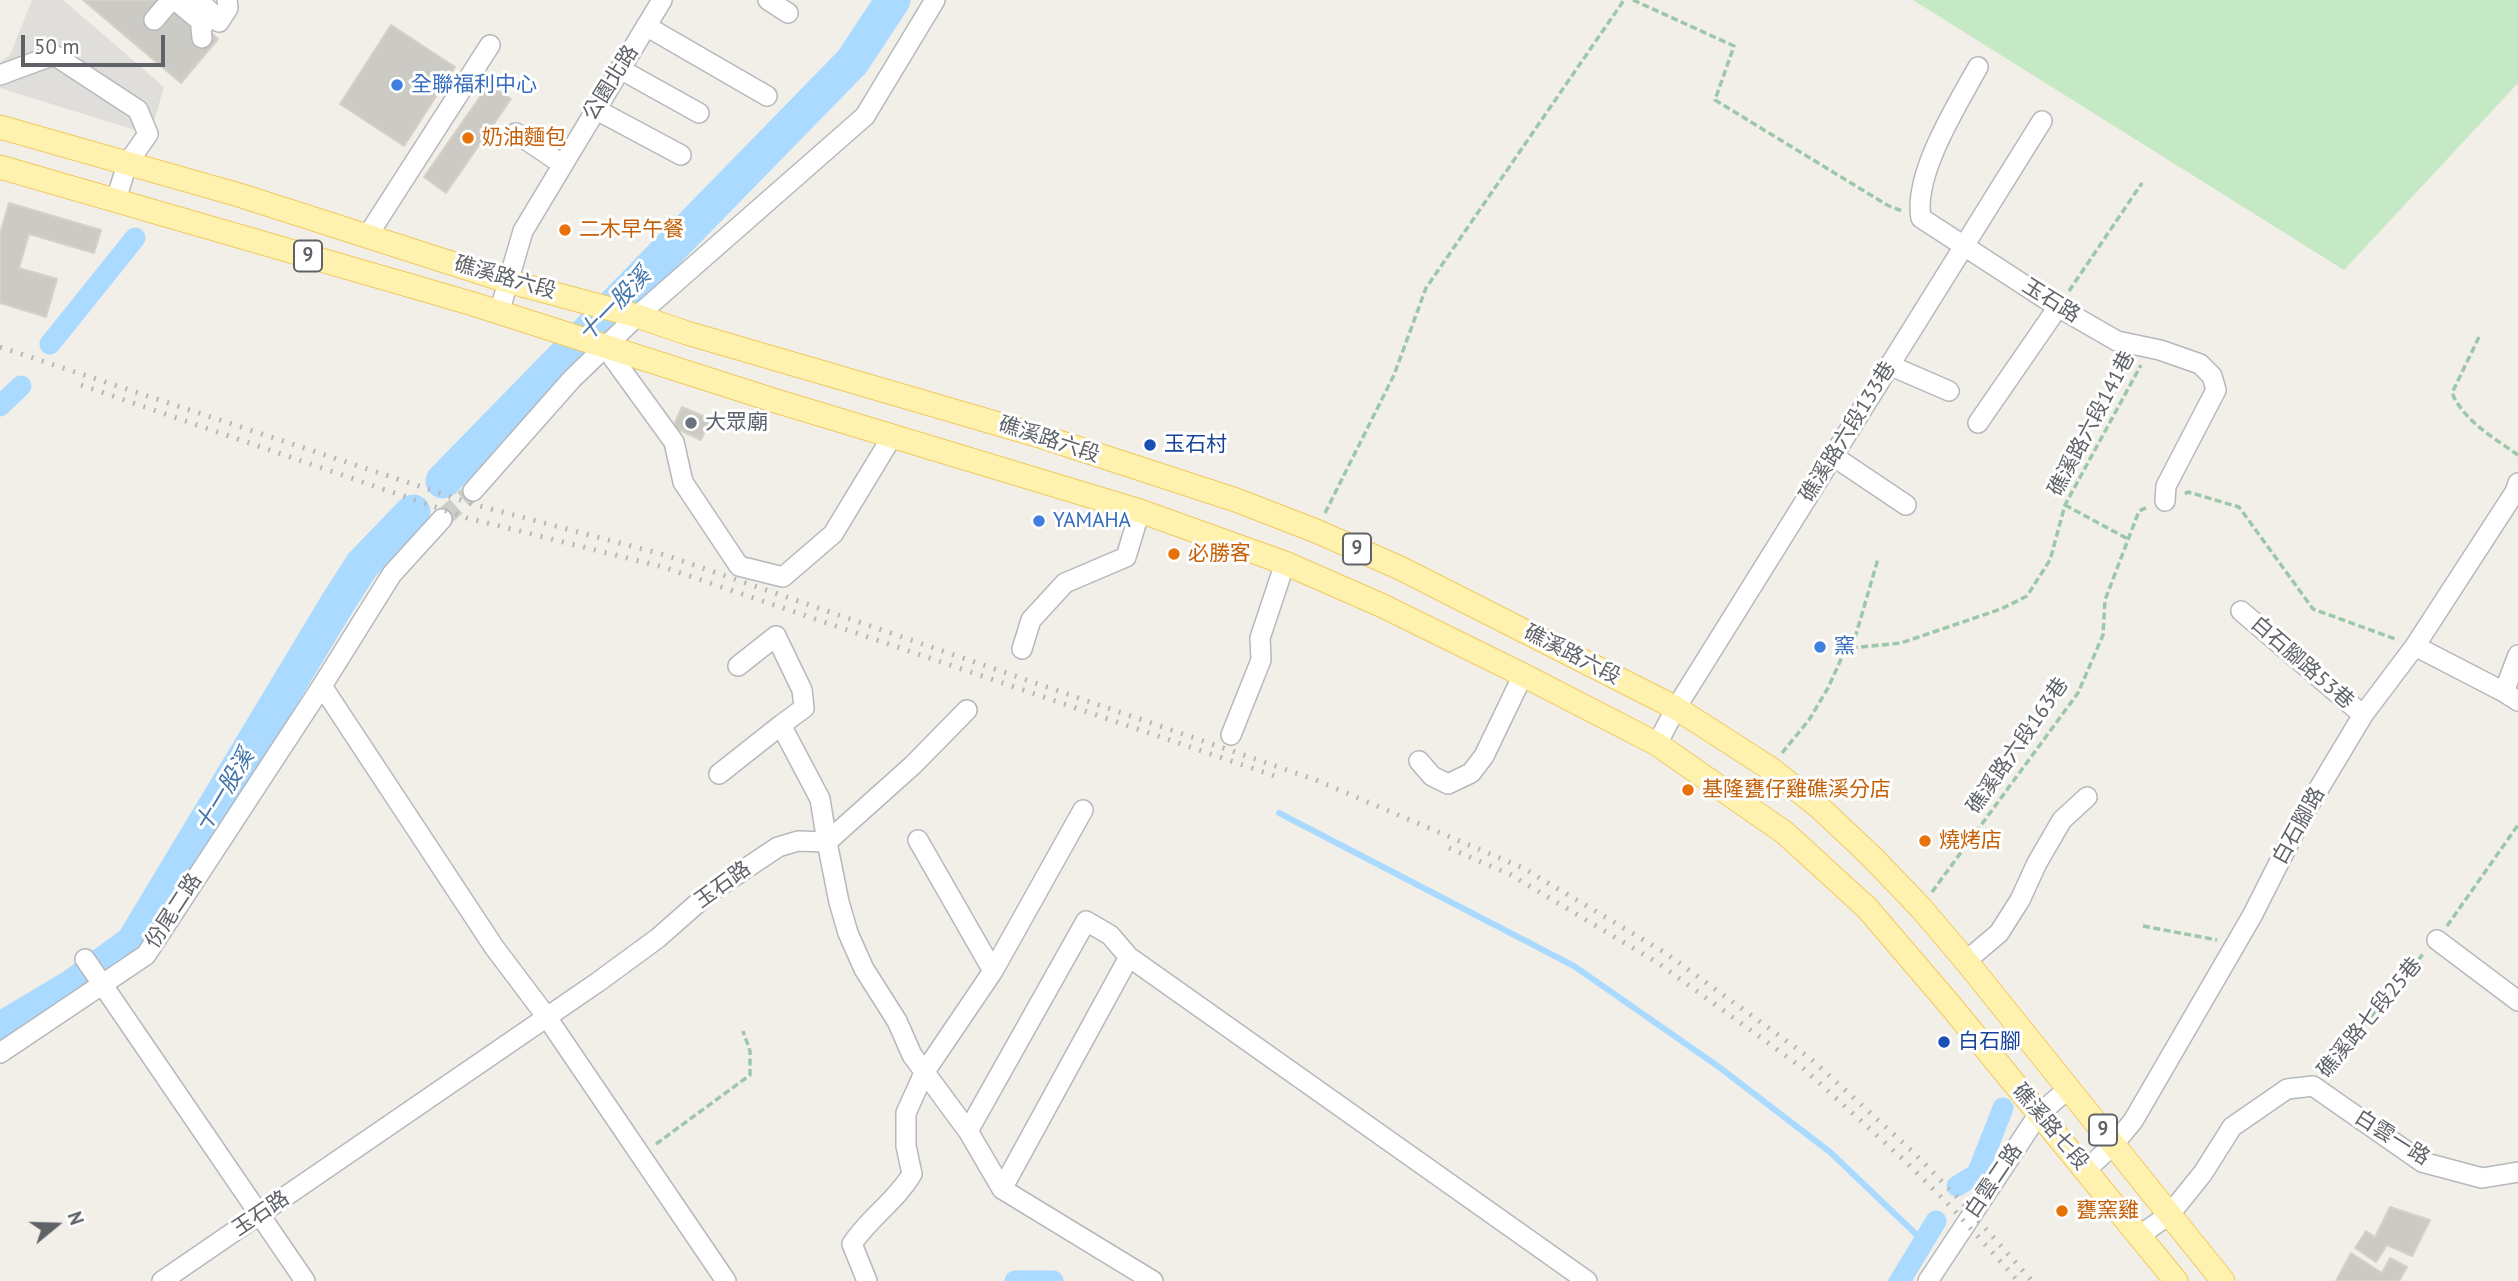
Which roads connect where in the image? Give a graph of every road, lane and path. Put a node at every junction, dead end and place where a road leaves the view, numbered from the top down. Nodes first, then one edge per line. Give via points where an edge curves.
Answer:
1 (173, 0) edge
2 (185, 0) edge
3 (227, 0) edge
4 (662, 0) edge
5 (768, 0) edge
6 (935, 0) edge
7 (1624, 0) edge
8 (1633, 0) edge
9 (788, 13) dead end
10 (204, 19) edge
11 (154, 20) dead end
12 (646, 26) junction
13 (490, 45) dead end
14 (1978, 67) dead end
15 (620, 69) junction
16 (0, 75) edge
17 (767, 96) dead end
18 (595, 109) junction
19 (699, 113) dead end
20 (2042, 121) dead end
21 (0, 127) edge
22 (516, 133) dead end
23 (681, 155) dead end
24 (127, 164) junction
25 (562, 164) junction
26 (0, 167) edge
27 (2142, 183) dead end
28 (116, 201) junction
29 (1921, 218) junction
30 (368, 235) junction
31 (1964, 244) junction
32 (508, 281) junction
33 (2058, 307) junction
34 (499, 313) junction
35 (632, 314) junction
36 (2479, 337) dead end
37 (600, 346) junction
38 (2150, 348) junction
39 (1889, 365) junction
40 (1949, 391) dead end
41 (1979, 423) dead end
42 (893, 435) junction
43 (2518, 455) edge
44 (1833, 456) junction
45 (2518, 483) edge
46 (473, 491) tunnel mouth
47 (2165, 501) junction
48 (1906, 505) dead end
49 (2066, 505) junction
50 (1140, 511) junction
51 (442, 519) tunnel mouth
52 (1316, 531) junction
53 (2128, 540) junction
54 (1878, 559) dead end
55 (1285, 563) junction
56 (2241, 611) dead end
57 (2415, 646) junction
58 (1852, 648) junction
59 (1022, 649) dead end
60 (2518, 655) edge
61 (738, 666) dead end
62 (1523, 675) junction
63 (322, 686) junction
64 (2511, 697) edge
65 (1676, 708) junction
66 (967, 710) dead end
67 (2362, 715) junction
68 (781, 725) junction
69 (1231, 735) dead end
70 (1657, 744) junction
71 (1419, 761) dead end
72 (1771, 769) junction
73 (719, 774) dead end
74 (2087, 797) dead end
75 (1083, 810) dead end
76 (2518, 825) edge
77 (918, 840) dead end
78 (827, 842) junction
79 (1921, 908) junction
80 (2143, 926) dead end
81 (2437, 940) junction
82 (2234, 943) junction
83 (1129, 957) junction
84 (85, 959) dead end
85 (1966, 961) junction
86 (993, 971) junction
87 (1980, 980) joint
88 (102, 985) junction
89 (2518, 1001) edge
90 (1950, 1005) joint
91 (546, 1016) junction
92 (743, 1031) dead end
93 (0, 1053) edge
94 (924, 1073) junction
95 (2313, 1086) junction
96 (2069, 1088) junction
97 (2038, 1115) junction
98 (968, 1131) junction
99 (2114, 1144) junction
100 (640, 1156) junction
101 (2086, 1170) junction
102 (2518, 1172) edge
103 (1002, 1189) junction
104 (2170, 1214) junction
105 (259, 1216) junction
106 (2139, 1236) junction
107 (162, 1281) edge
108 (305, 1281) edge
109 (726, 1281) edge
110 (867, 1281) edge
111 (1153, 1281) edge
112 (1587, 1281) edge
113 (1928, 1281) edge
114 (2176, 1281) edge
115 (2223, 1281) edge

1 - 10 street
1 - 11 street
2 - 10 street
3 - 10 street via 228,8
4 - 12 street, 公園北路
5 - 9 street
6 - 35 street via 865,116
7 - 52 path via 1426,288 1394,375
8 - 29 path via 1734,46 1715,100 1887,205
12 - 15 street, 公園北路
12 - 17 street
13 - 30 street
14 - 29 street via 1928,168 1919,206
15 - 18 street, 公園北路
15 - 19 street
16 - 24 street via 54,55 138,110 148,134
18 - 23 street
18 - 25 street, 公園北路
20 - 31 street, 礁溪路六段133巷
21 - 24 main road, 礁溪路六段 / 9
22 - 25 street
24 - 28 street
24 - 30 main road, 礁溪路六段 / 9
25 - 32 street, 公園北路 via 523,231
26 - 28 main road, 礁溪路六段 / 9
27 - 33 path
28 - 34 main road, 礁溪路六段 / 9
29 - 31 street, 玉石路
30 - 32 main road, 礁溪路六段 / 9
31 - 33 street, 玉石路
31 - 39 street, 礁溪路六段133巷
32 - 34 street, 公園北路
32 - 35 main road, 礁溪路六段 / 9
33 - 38 street, 玉石路 via 2117,341
33 - 41 street
34 - 37 main road, 礁溪路六段 / 9
35 - 37 street
35 - 52 main road, 礁溪路六段 / 9 via 1043,437
36 - 43 path via 2452,393 2471,419
37 - 42 main road, 礁溪路六段 / 9
37 - 42 street via 674,442 683,482 739,566 783,577 833,534
37 - 46 street
38 - 47 street, 玉石路 via 2200,364 2213,376 2216,390 2166,486
38 - 49 path, 礁溪路六段141巷
39 - 40 street
39 - 44 street, 礁溪路六段133巷
42 - 50 main road, 礁溪路六段 / 9
44 - 48 street
44 - 65 street, 礁溪路六段133巷
45 - 57 street, 白石腳路
47 - 53 path, 礁溪路六段163巷 via 2139,511
47 - 57 path via 2188,492 2239,508 2313,609
49 - 53 path
49 - 58 path, 礁溪路六段141巷 via 2050,560 2027,596 1901,643
50 - 55 main road, 礁溪路六段 / 9
50 - 59 street via 1126,557 1065,583 1031,620
51 - 63 street, 份尾二路 via 392,574
52 - 65 main road, 礁溪路六段 / 9 via 1400,568
53 - 79 path, 礁溪路六段163巷 via 2105,600 2103,635 2078,693
54 - 58 path
55 - 62 main road, 礁溪路六段 / 9
55 - 69 street via 1260,638 1261,660
56 - 67 street, 白石腳路53巷
57 - 64 street
57 - 67 street, 白石腳路
58 - 72 path via 1842,657 1809,720
60 - 64 street
61 - 68 street via 776,636 802,690 803,708
62 - 70 main road, 礁溪路六段 / 9
62 - 71 street via 1471,774 1448,784 1432,776
63 - 88 street, 份尾二路 via 146,955
63 - 91 street via 494,947
65 - 70 street, 礁溪路六段133巷
65 - 72 main road, 礁溪路六段 / 9
66 - 78 street
67 - 82 street, 白石腳路
68 - 73 street
68 - 78 street via 821,799
70 - 90 main road, 礁溪路六段 / 9 via 1785,833 1867,908
72 - 79 main road, 礁溪路六段 / 9 via 1836,823
74 - 85 street via 2062,820 1999,933
75 - 86 street
76 - 81 path, 礁溪路七段25巷
77 - 86 street
78 - 91 street, 玉石路 via 778,846
78 - 94 street via 848,933
79 - 85 main road, 礁溪路六段 / 9
80 - 82 path
81 - 89 street
81 - 95 path, 礁溪路七段25巷
82 - 99 street, 白石腳路 via 2133,1121
83 - 98 street via 1110,936 1086,921
83 - 103 street
83 - 112 street
84 - 88 street
85 - 87 main road, 礁溪路六段 / 9
86 - 94 street
87 - 96 main road, 礁溪路七段 / 9
88 - 93 street, 份尾二路
88 - 105 street
90 - 97 main road, 礁溪路七段 / 9
91 - 100 street
91 - 105 street, 玉石路
92 - 100 path via 750,1051 750,1075
94 - 98 street
94 - 110 street via 906,1113 912,1174 852,1244
95 - 102 street, 白雲一路 via 2422,1162 2482,1178
95 - 104 street, 礁溪路七段25巷 via 2287,1089 2232,1127
96 - 97 street, 白雲二路
96 - 99 main road, 礁溪路七段 / 9
97 - 101 main road, 礁溪路七段 / 9
97 - 113 street, 白雲二路
98 - 103 street
99 - 101 street, 白石腳路
99 - 104 main road, 礁溪路七段 / 9
100 - 109 street
101 - 106 main road, 礁溪路七段 / 9
103 - 111 street
104 - 106 street, 礁溪路七段25巷
104 - 115 main road, 礁溪路七段 / 9
105 - 107 street, 玉石路
105 - 108 street
106 - 114 main road, 礁溪路七段 / 9

